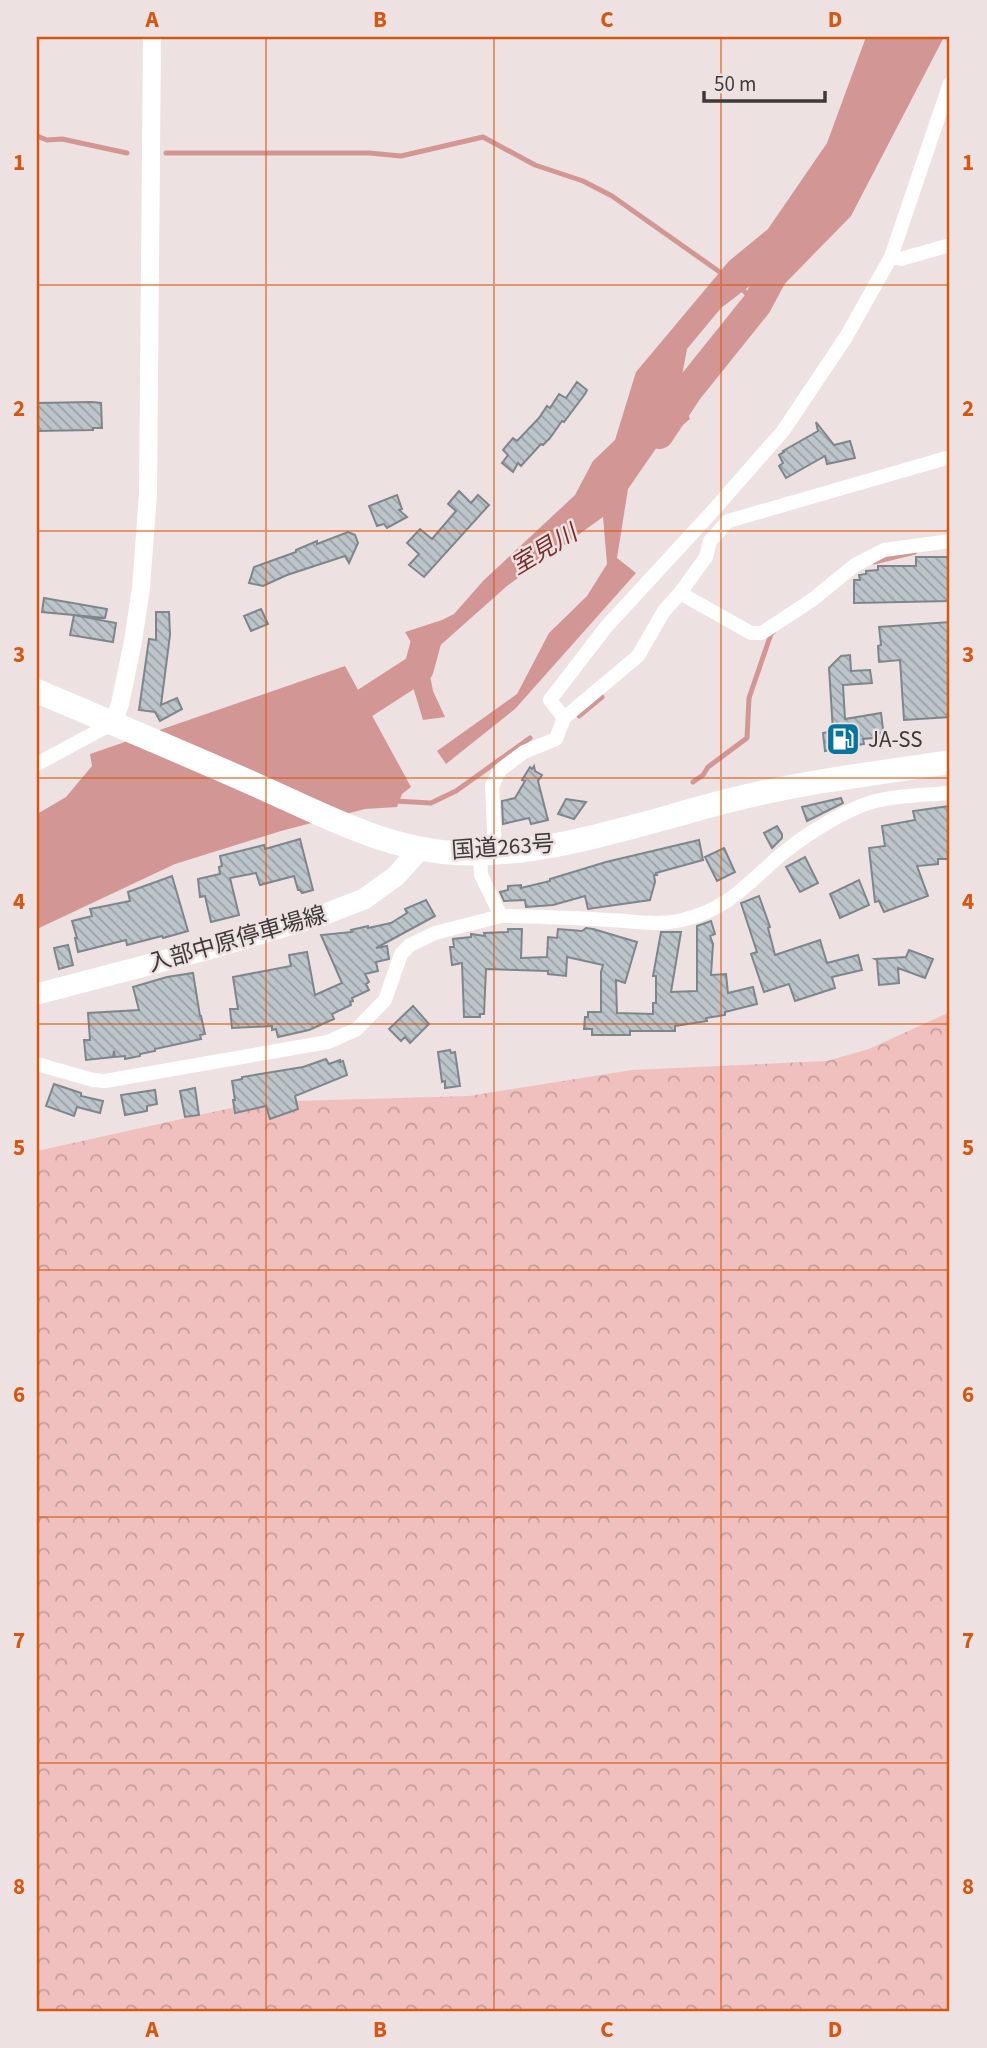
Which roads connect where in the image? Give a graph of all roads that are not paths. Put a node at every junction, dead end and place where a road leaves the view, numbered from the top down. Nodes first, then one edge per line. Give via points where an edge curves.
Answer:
1 (152, 37) edge
2 (950, 83) edge
3 (950, 244) edge
4 (891, 257) junction
5 (950, 457) edge
6 (950, 541) edge
7 (680, 593) junction
8 (37, 691) edge
9 (564, 718) junction
10 (122, 726) junction
11 (950, 762) edge
12 (37, 764) edge
13 (950, 793) edge
14 (420, 849) junction
15 (487, 852) junction
16 (501, 916) junction
17 (37, 994) edge
18 (37, 1064) edge

1 - 10 street via 148,494 139,601 120,704
2 - 4 street
3 - 4 street via 901,259
4 - 9 street via 846,337 783,430 606,627 550,700
5 - 7 street via 728,521 710,541 706,557
6 - 7 street via 884,550 855,565 762,633 751,633
7 - 9 street via 638,656
8 - 10 highway, 国道263号
9 - 15 street via 556,739 524,752 500,770 492,786
10 - 12 street
10 - 14 highway, 国道263号 via 373,837
11 - 15 highway, 国道263号 via 734,799 577,841
13 - 16 street via 875,801 852,810 792,846 726,903 682,920 656,923
14 - 15 highway, 国道263号
14 - 17 main road, 入部中原停車場線 via 396,876 364,899 320,916
15 - 16 street via 481,875
16 - 18 street via 435,933 410,945 401,954 386,1000 356,1029 328,1042 105,1081

